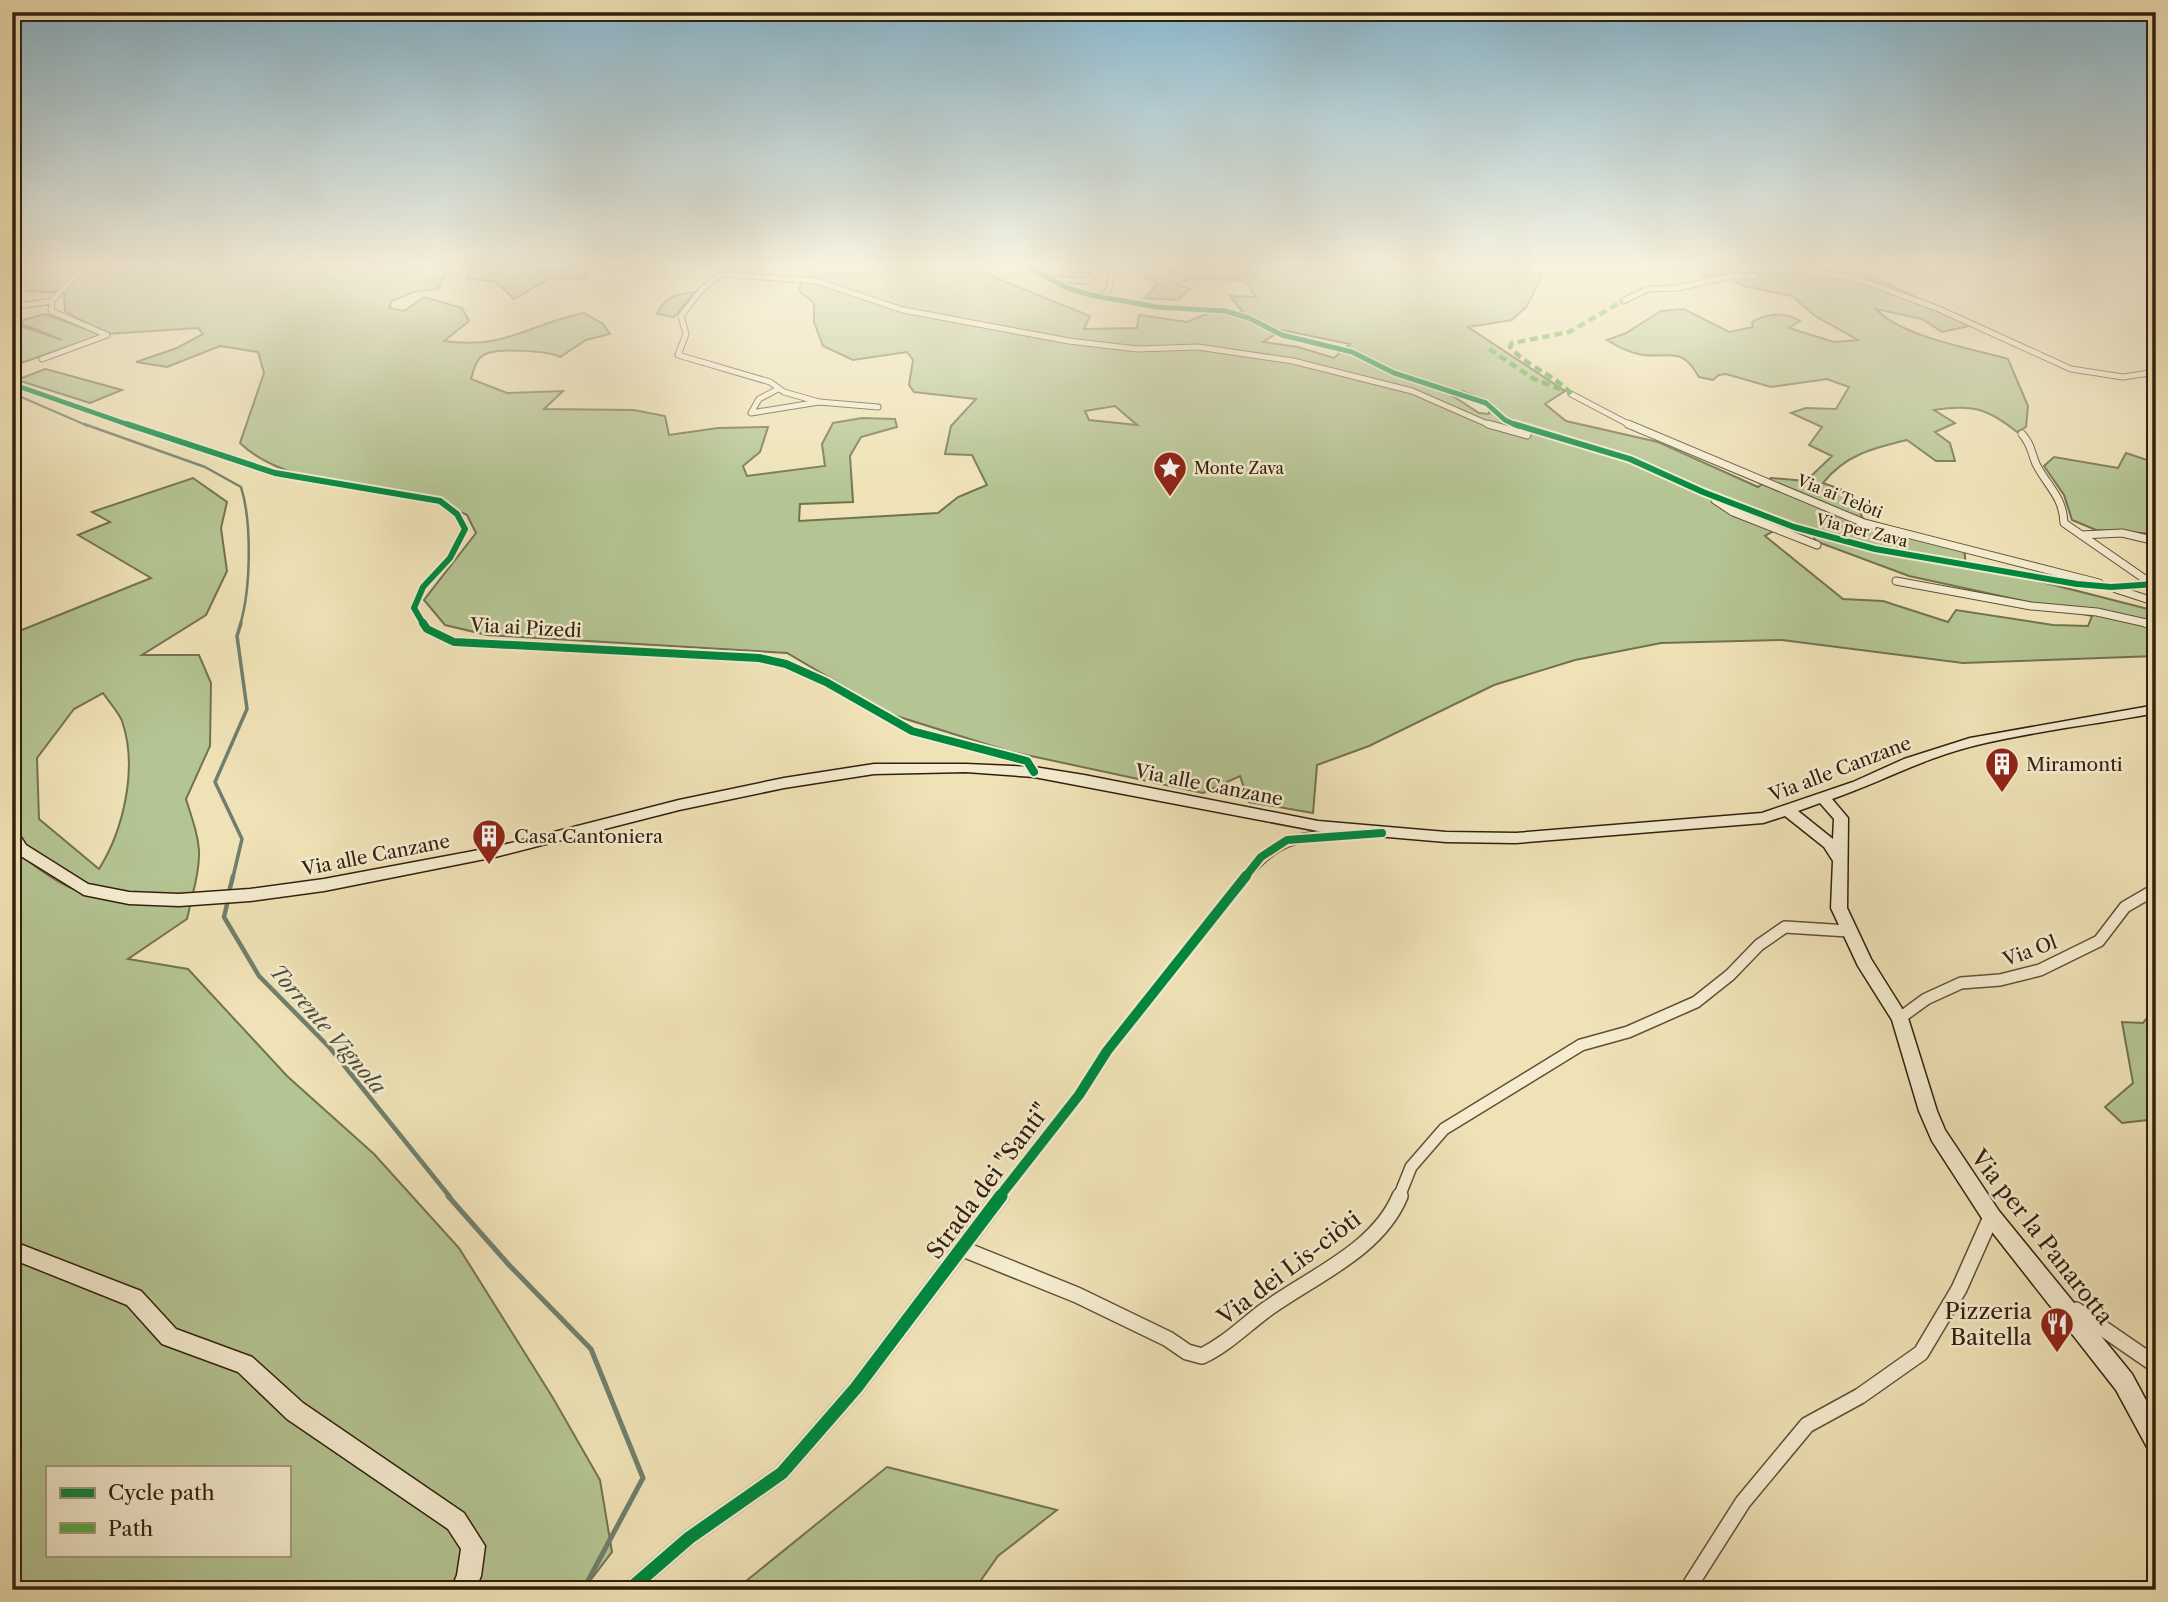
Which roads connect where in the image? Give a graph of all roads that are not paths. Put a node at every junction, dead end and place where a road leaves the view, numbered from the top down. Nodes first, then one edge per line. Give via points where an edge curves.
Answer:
1 (86, 343) edge
2 (683, 343) edge
3 (1084, 343) edge
4 (1314, 343) edge
5 (2013, 343) edge
6 (42, 359) dead end
7 (2156, 372) edge
8 (12, 384) edge
9 (778, 389) junction
10 (1571, 394) dead end
11 (818, 402) junction
12 (878, 407) dead end
13 (2022, 434) dead end
14 (1619, 456) junction
15 (1703, 492) junction
16 (2081, 535) junction
17 (2156, 541) edge
18 (1817, 545) dead end
19 (1896, 581) dead end
20 (2154, 584) edge
21 (2111, 587) junction
22 (2156, 602) edge
23 (2156, 625) edge
24 (2156, 709) edge
25 (1034, 772) junction
26 (1823, 798) junction
27 (1787, 810) junction
28 (1382, 833) junction
29 (12, 835) edge
30 (1839, 859) junction
31 (2156, 889) edge
32 (1848, 931) junction
33 (1900, 1018) junction
34 (1992, 1217) junction
35 (963, 1249) junction
36 (12, 1250) edge
37 (2053, 1293) junction
38 (2156, 1365) edge
39 (2156, 1441) edge
40 (463, 1590) edge
41 (629, 1590) edge
42 (1687, 1590) edge

1 - 6 street
2 - 9 street via 678,355 770,382
3 - 14 street via 1137,349 1198,347 1293,361 1412,391 1504,430
4 - 14 street via 1352,352 1404,377 1477,400 1523,428
5 - 7 street via 2071,369 2123,377
8 - 25 street, Via ai Pizedi via 275,472 440,501 457,514 465,529 450,558 423,587 414,608 427,629 454,642 760,658 827,682 912,732 1027,761
9 - 11 street
9 - 11 street via 759,399 751,413
10 - 21 street, Via ai Telòti via 1612,417 1864,523
11 - 12 street
13 - 16 street via 2036,449 2037,466 2059,493 2064,523
14 - 15 street, Via per Zava
15 - 18 street via 1733,512
15 - 21 street, Via per Zava via 1794,527 1875,549
16 - 17 street via 2122,533
16 - 20 street
19 - 23 street
20 - 21 street
21 - 22 street
24 - 26 main road, Via alle Canzane via 1975,741 1909,762
25 - 28 main road, Via alle Canzane via 1318,826
25 - 29 main road, Via alle Canzane via 874,769 679,805 495,852 324,885 179,900 129,898 84,889 21,849
26 - 27 main road, Via alle Canzane
26 - 30 main road, Via per la Panarotta via 1841,818
27 - 28 main road, Via alle Canzane via 1733,822 1516,838
27 - 30 main road via 1829,843
28 - 35 street, Strada dei "Santi" via 1287,840 1261,858 1107,1051
30 - 32 main road, Via per la Panarotta via 1837,896
31 - 33 street, Via Ol via 2125,907 2099,941 2040,970 1961,983 1926,999
32 - 33 main road, Via per la Panarotta
32 - 35 street, Via dei Lis-ciòti via 1785,927 1696,1002 1628,1032 1581,1045 1444,1129 1412,1167 1394,1210 1370,1237 1202,1356 1077,1295
33 - 34 main road, Via per la Panarotta via 1938,1135
34 - 37 main road, Via per la Panarotta
34 - 42 street via 1959,1289 1921,1353 1860,1396 1807,1425 1743,1502
35 - 41 street, Strada dei "Santi" via 856,1388 782,1473 689,1538
36 - 40 main road via 134,1298 169,1337 245,1364 295,1411 457,1521 473,1546
37 - 38 street
37 - 39 main road, Via per la Panarotta via 2124,1382

